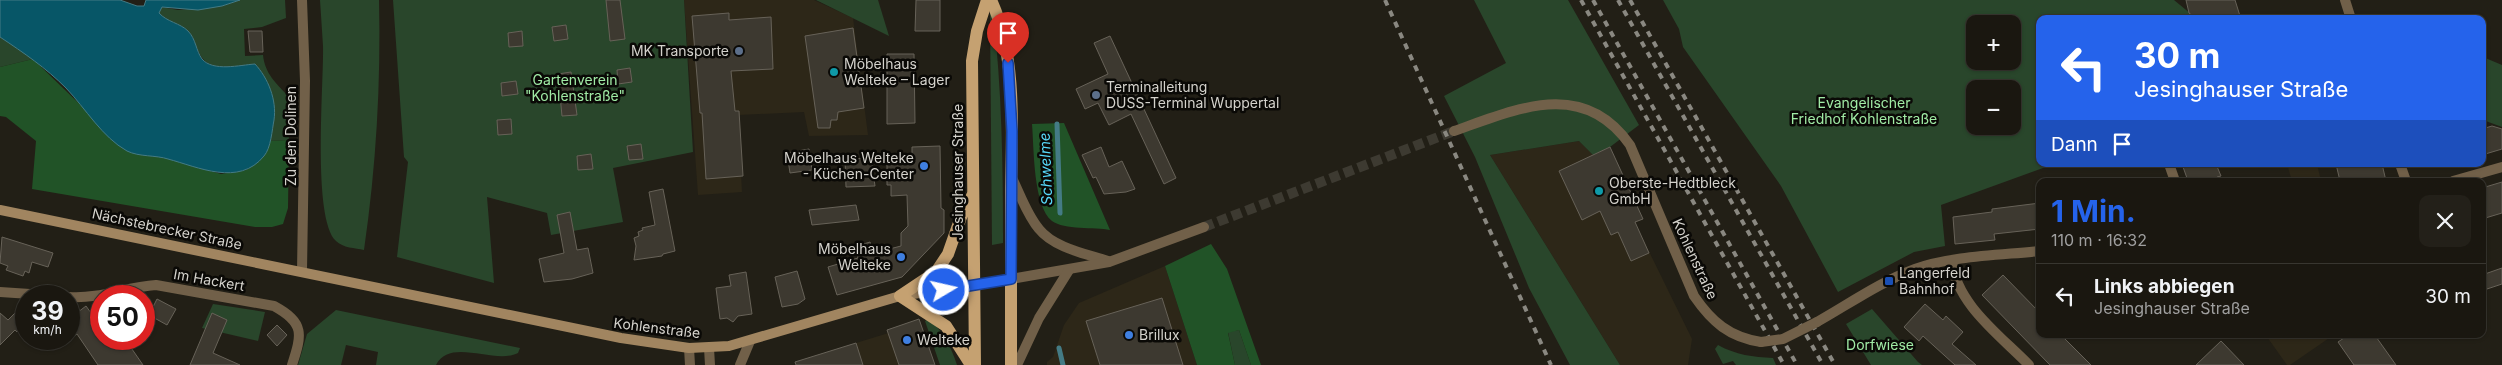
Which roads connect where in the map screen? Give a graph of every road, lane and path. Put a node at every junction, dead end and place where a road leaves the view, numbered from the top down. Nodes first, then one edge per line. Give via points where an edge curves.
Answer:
1 (302, 0) edge
2 (987, 0) edge
3 (992, 0) edge
4 (2345, 0) edge
5 (2350, 15) edge
6 (1454, 131) tunnel mouth
7 (2502, 167) edge
8 (1011, 176) junction
9 (2464, 178) edge
10 (974, 193) junction
11 (0, 210) edge
12 (1204, 228) tunnel mouth
13 (2036, 251) edge
14 (1952, 261) junction
15 (1109, 262) junction
16 (1069, 270) junction
17 (302, 272) junction
18 (328, 277) joint
19 (1011, 279) junction
20 (974, 285) junction
21 (0, 292) edge
22 (15, 293) edge
23 (900, 296) junction
24 (80, 298) edge
25 (750, 341) junction
26 (688, 348) junction
27 (709, 348) junction
28 (292, 365) edge
29 (690, 365) edge
30 (710, 365) edge
31 (740, 365) edge
32 (973, 365) edge
33 (1011, 365) edge
34 (1017, 365) edge
35 (2029, 365) edge

1 - 17 street, Zu den Dolinen via 305,81
2 - 10 main road, Jesinghauser Straße via 972,61
3 - 8 main road via 1006,46 1012,131
4 - 5 street
6 - 14 street, Kohlenstraße, bridge via 1544,104 1578,106 1603,118 1630,145 1694,296 1713,322 1734,336 1761,342 1782,339 1907,273
7 - 9 street
8 - 15 street via 1039,230 1052,240
8 - 19 main road
10 - 20 main road, Jesinghauser Straße
10 - 23 main road via 961,217 948,254 936,272
11 - 17 main road, Nächstebrecker Straße
12 - 15 street, Kohlenstraße
13 - 14 street, Kohlenstraße
14 - 35 street via 1956,282 1966,301
15 - 16 street, Kohlenstraße
16 - 19 street, Kohlenstraße
16 - 34 street via 1039,318
17 - 18 main road, Nächstebrecker Straße
18 - 26 main road, Kohlenstraße via 621,338
19 - 20 main road, Kohlenstraße
19 - 33 main road
20 - 23 main road, Kohlenstraße
20 - 32 main road, Jesinghauser Straße
21 - 22 street
23 - 25 main road, Kohlenstraße
23 - 32 main road via 946,326
24 - 28 street, Im Hackert via 156,285 274,306 291,315 297,324 299,334
25 - 27 main road, Kohlenstraße
25 - 31 street
26 - 27 main road, Kohlenstraße
26 - 29 street
27 - 30 street

